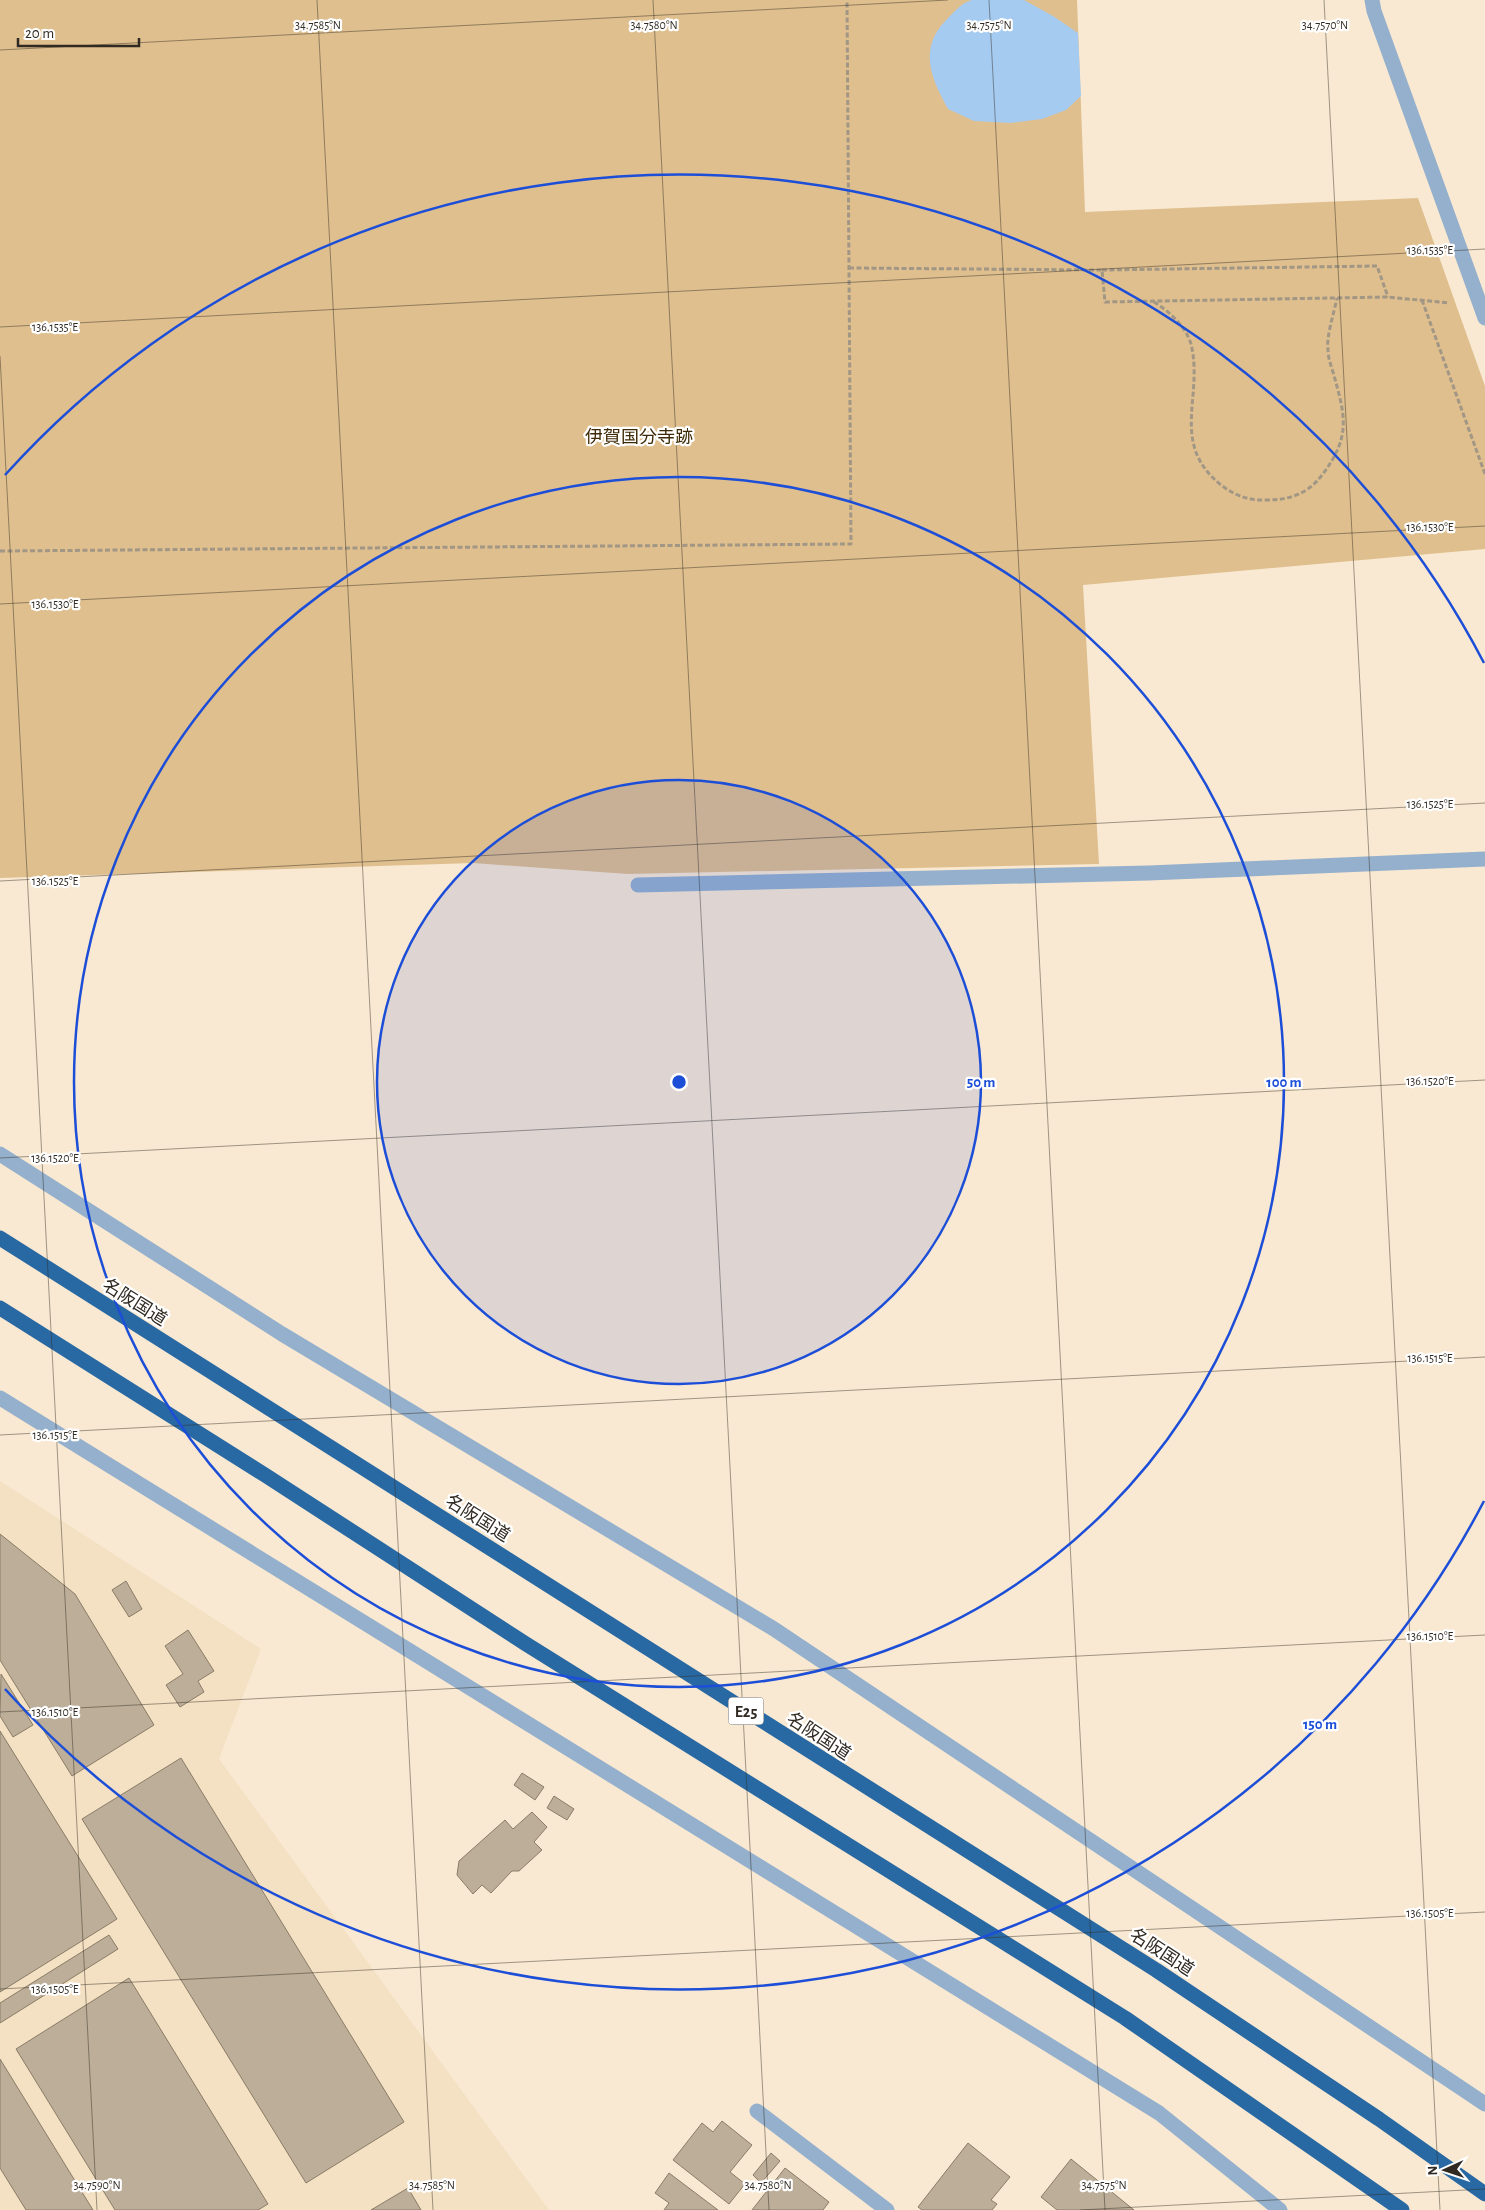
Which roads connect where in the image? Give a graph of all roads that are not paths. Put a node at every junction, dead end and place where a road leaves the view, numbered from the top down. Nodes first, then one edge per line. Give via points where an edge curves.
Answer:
1 (1372, 0) edge
2 (1483, 312) edge
3 (1485, 859) edge
4 (638, 885) dead end
5 (0, 1154) edge
6 (0, 1238) edge
7 (0, 1308) edge
8 (0, 1398) edge
9 (1485, 2104) edge
10 (757, 2110) dead end
11 (1354, 2176) junction
12 (1485, 2194) edge
13 (887, 2210) edge
14 (1280, 2210) edge
15 (1394, 2210) edge
16 (1402, 2210) edge

1 - 2 street
3 - 4 street via 1149,874
5 - 9 street via 282,1334 774,1629
6 - 12 highway, 名阪国道 / E25 via 1156,1970
7 - 11 highway via 526,1644 1125,2018
8 - 14 street via 1158,2113
10 - 13 street
11 - 15 highway
11 - 16 highway

